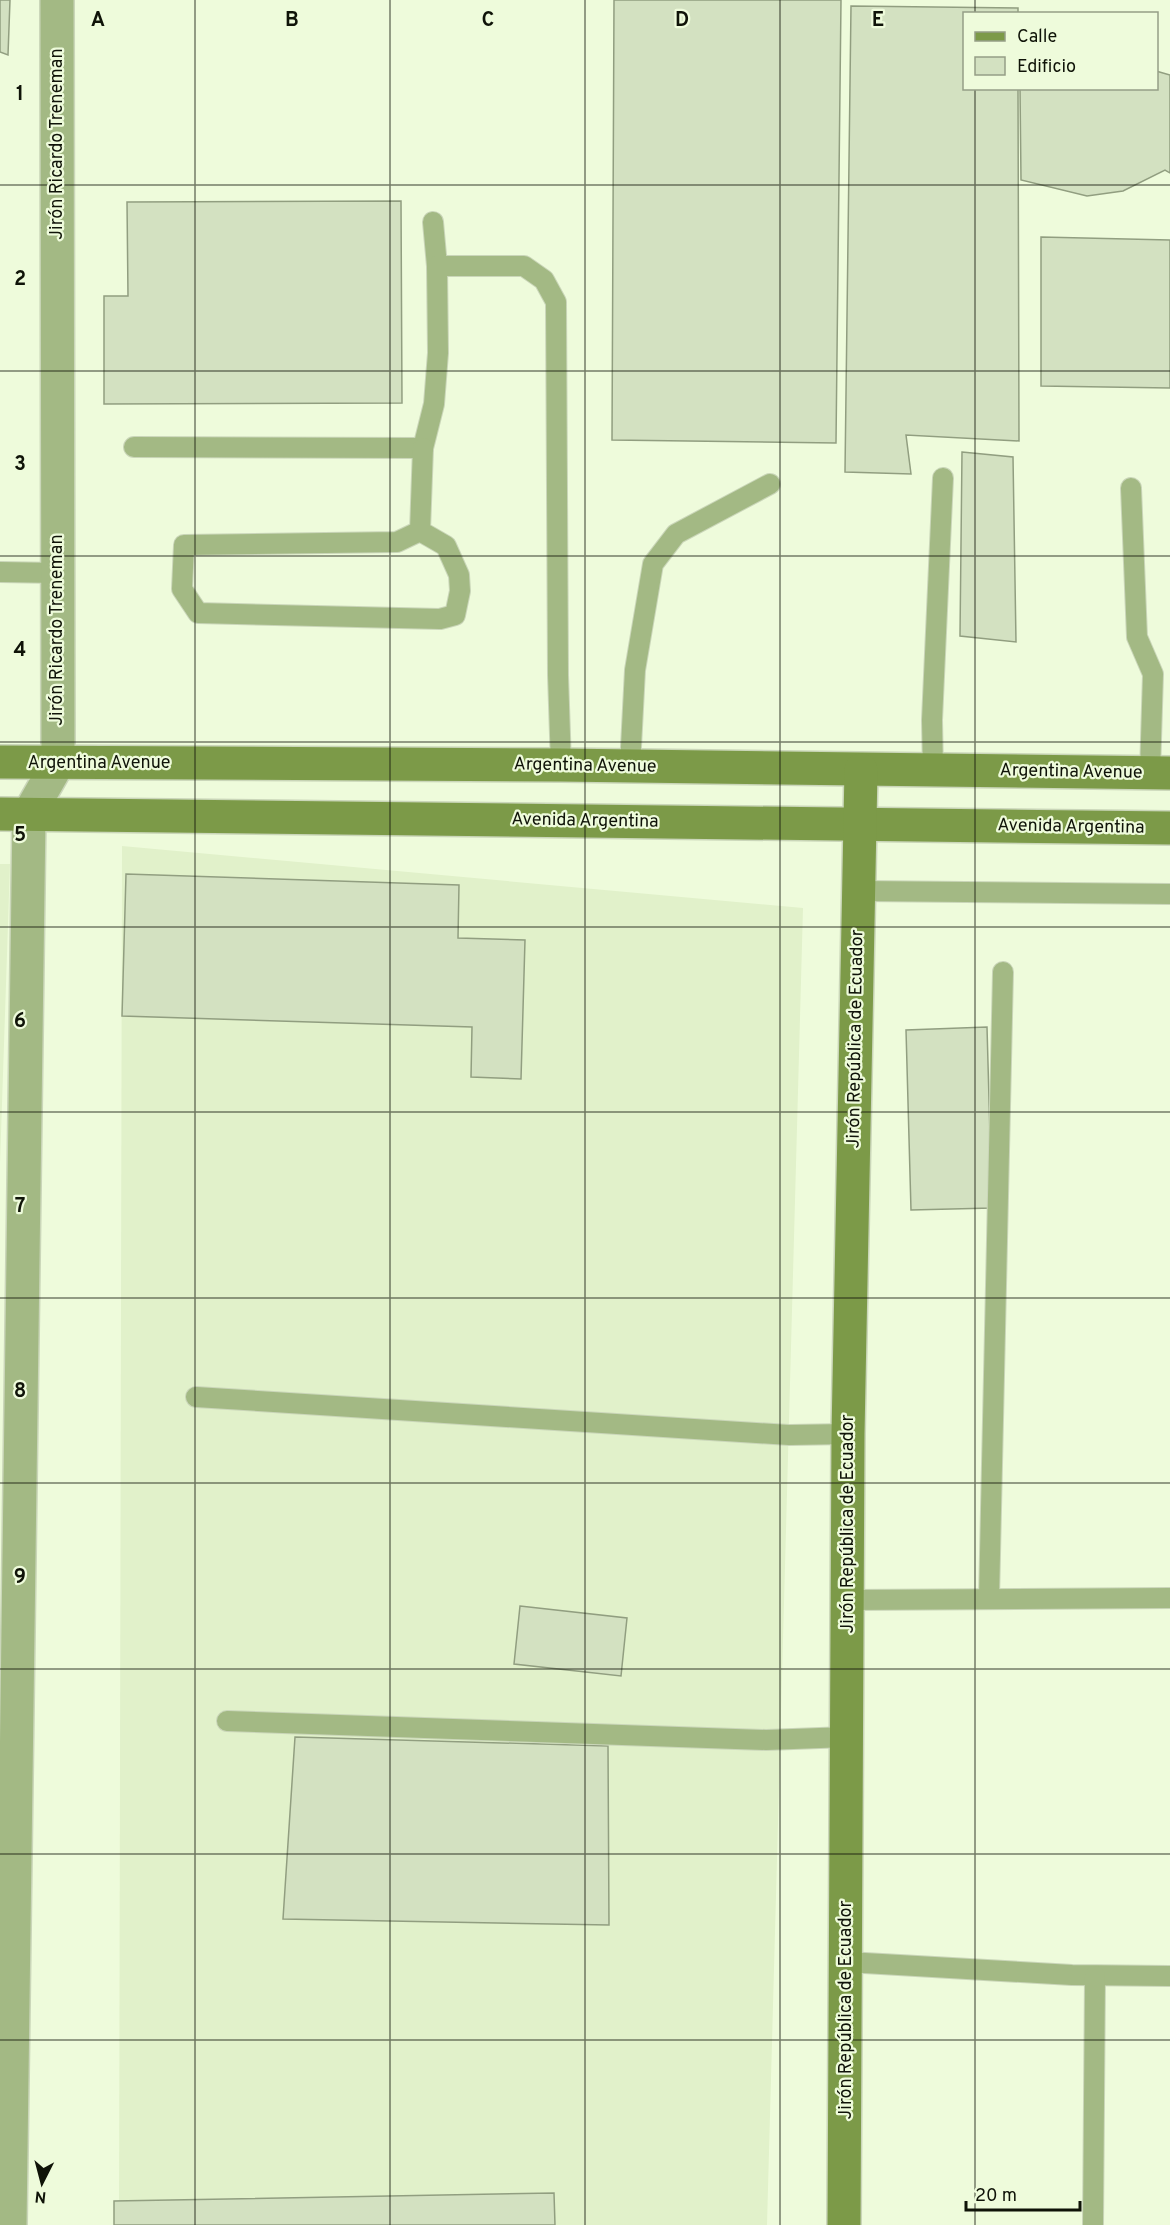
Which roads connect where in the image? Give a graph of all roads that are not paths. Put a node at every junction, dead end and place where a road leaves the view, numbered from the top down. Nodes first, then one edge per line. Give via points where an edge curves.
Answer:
1 (57, 0) edge
2 (433, 222) dead end
3 (437, 266) junction
4 (134, 447) dead end
5 (423, 448) junction
6 (943, 478) dead end
7 (770, 484) dead end
8 (1131, 488) dead end
9 (420, 531) junction
10 (0, 572) edge
11 (57, 573) junction
12 (0, 762) edge
13 (58, 763) junction
14 (561, 765) junction
15 (630, 766) junction
16 (861, 770) junction
17 (933, 771) junction
18 (1160, 773) edge
19 (15, 814) edge
20 (860, 824) junction
21 (1170, 828) edge
22 (860, 891) junction
23 (1170, 894) edge
24 (1003, 972) dead end
25 (196, 1397) dead end
26 (848, 1434) junction
27 (1170, 1598) edge
28 (989, 1599) junction
29 (847, 1600) junction
30 (227, 1721) dead end
31 (847, 1737) junction
32 (847, 1962) junction
33 (1095, 1976) junction
34 (1170, 1976) edge
35 (10, 2225) edge
36 (844, 2225) edge
37 (1093, 2225) edge

1 - 11 street, Jirón Ricardo Treneman
2 - 3 lane
3 - 5 lane via 437,373
3 - 14 lane via 524,266 544,280 556,302
4 - 5 lane
5 - 9 lane
6 - 17 lane
7 - 15 lane via 676,534 653,564 636,670
8 - 18 lane via 1137,637 1153,674
9 - 9 lane via 446,546 459,575 455,615 440,619 198,613 182,589 184,544 397,542
10 - 11 lane
11 - 13 street, Jirón Ricardo Treneman
12 - 13 main road, Argentina Avenue
13 - 14 main road, Argentina Avenue
13 - 19 street, Jirón Ricardo Treneman
14 - 15 main road, Argentina Avenue
15 - 16 main road, Argentina Avenue
16 - 17 main road, Argentina Avenue
16 - 20 main road, Jirón República de Ecuador
17 - 18 main road, Argentina Avenue
19 - 20 main road, Avenida Argentina
19 - 35 street, Jirón Ricardo Treneman
20 - 21 main road, Avenida Argentina
20 - 22 main road, Jirón República de Ecuador
22 - 23 lane
22 - 26 main road, Jirón República de Ecuador
24 - 28 lane
25 - 26 lane via 789,1435
26 - 29 main road, Jirón República de Ecuador
27 - 28 lane
28 - 29 lane
29 - 31 main road, Jirón República de Ecuador
30 - 31 lane via 754,1739
31 - 32 main road, Jirón República de Ecuador
32 - 33 lane
32 - 36 main road, Jirón República de Ecuador
33 - 34 lane
33 - 37 lane

